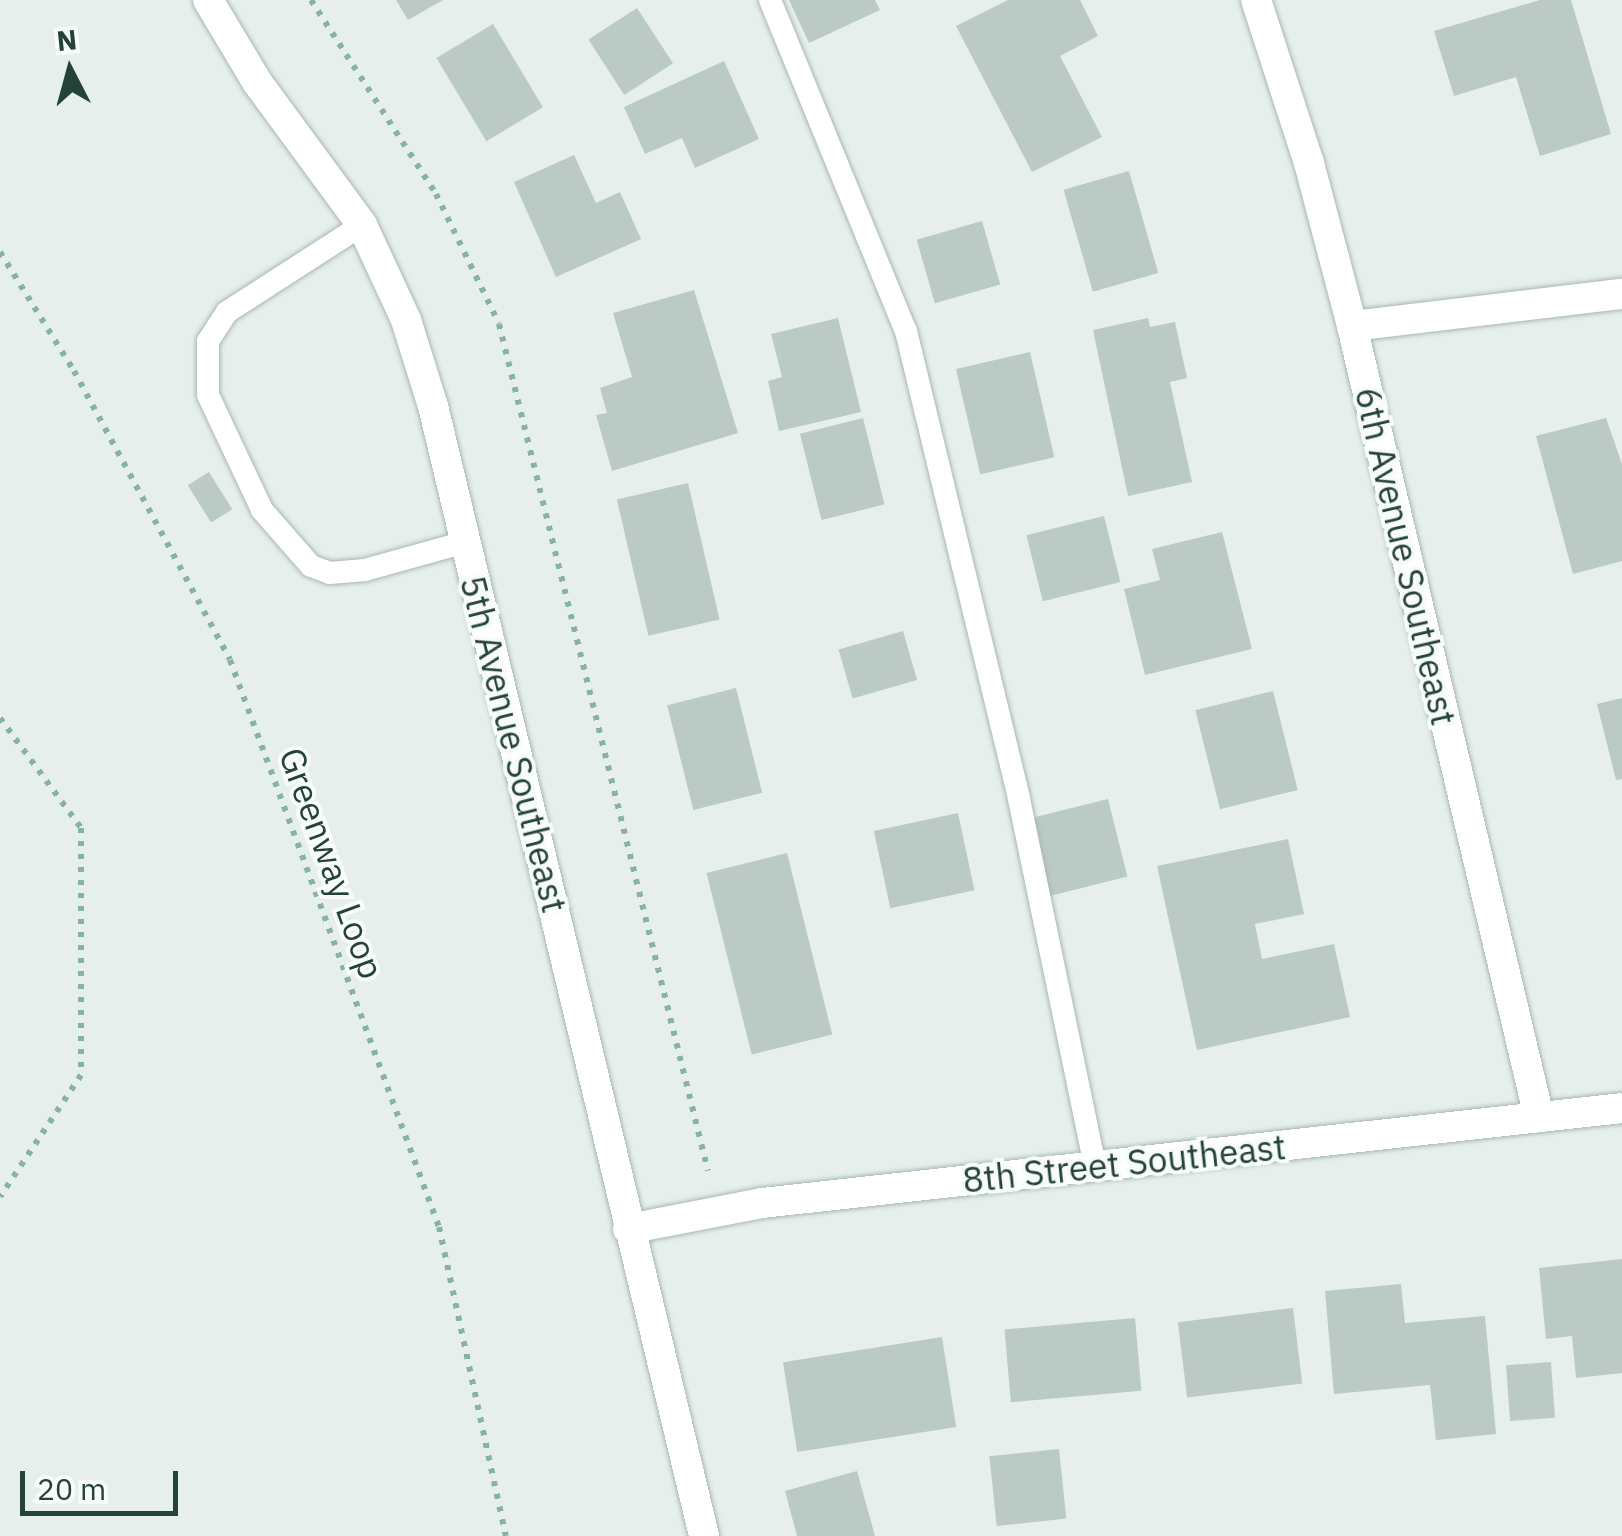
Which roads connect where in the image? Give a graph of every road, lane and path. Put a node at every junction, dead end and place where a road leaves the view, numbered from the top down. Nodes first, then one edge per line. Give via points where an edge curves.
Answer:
1 (208, 0) edge
2 (311, 0) edge
3 (770, 0) edge
4 (1256, 0) edge
5 (362, 225) junction
6 (0, 252) edge
7 (1622, 294) edge
8 (1352, 326) junction
9 (465, 542) junction
10 (0, 718) edge
11 (1622, 1108) edge
12 (1539, 1117) junction
13 (1095, 1166) junction
14 (0, 1197) edge
15 (716, 1209) junction
16 (628, 1230) junction
17 (506, 1536) edge
18 (704, 1536) edge

1 - 5 street, 5th Avenue Southeast via 256,82
2 - 15 path via 436,194 499,324
3 - 13 lane via 906,331 1019,799
4 - 8 street, 6th Avenue Southeast
5 - 9 street, 5th Avenue Southeast via 406,320
5 - 9 lane via 227,312 208,341 208,396 262,510 311,566 330,573 365,570
6 - 17 path, Greenway Loop via 74,371 230,660 439,1227
7 - 8 street
8 - 12 street, 6th Avenue Southeast
9 - 16 street, 5th Avenue Southeast
10 - 14 path via 81,828 81,1075
11 - 12 street, 8th Street Southeast
12 - 13 street, 8th Street Southeast
13 - 15 street, 8th Street Southeast
15 - 16 street, 8th Street Southeast
16 - 18 street, 5th Avenue Southeast

